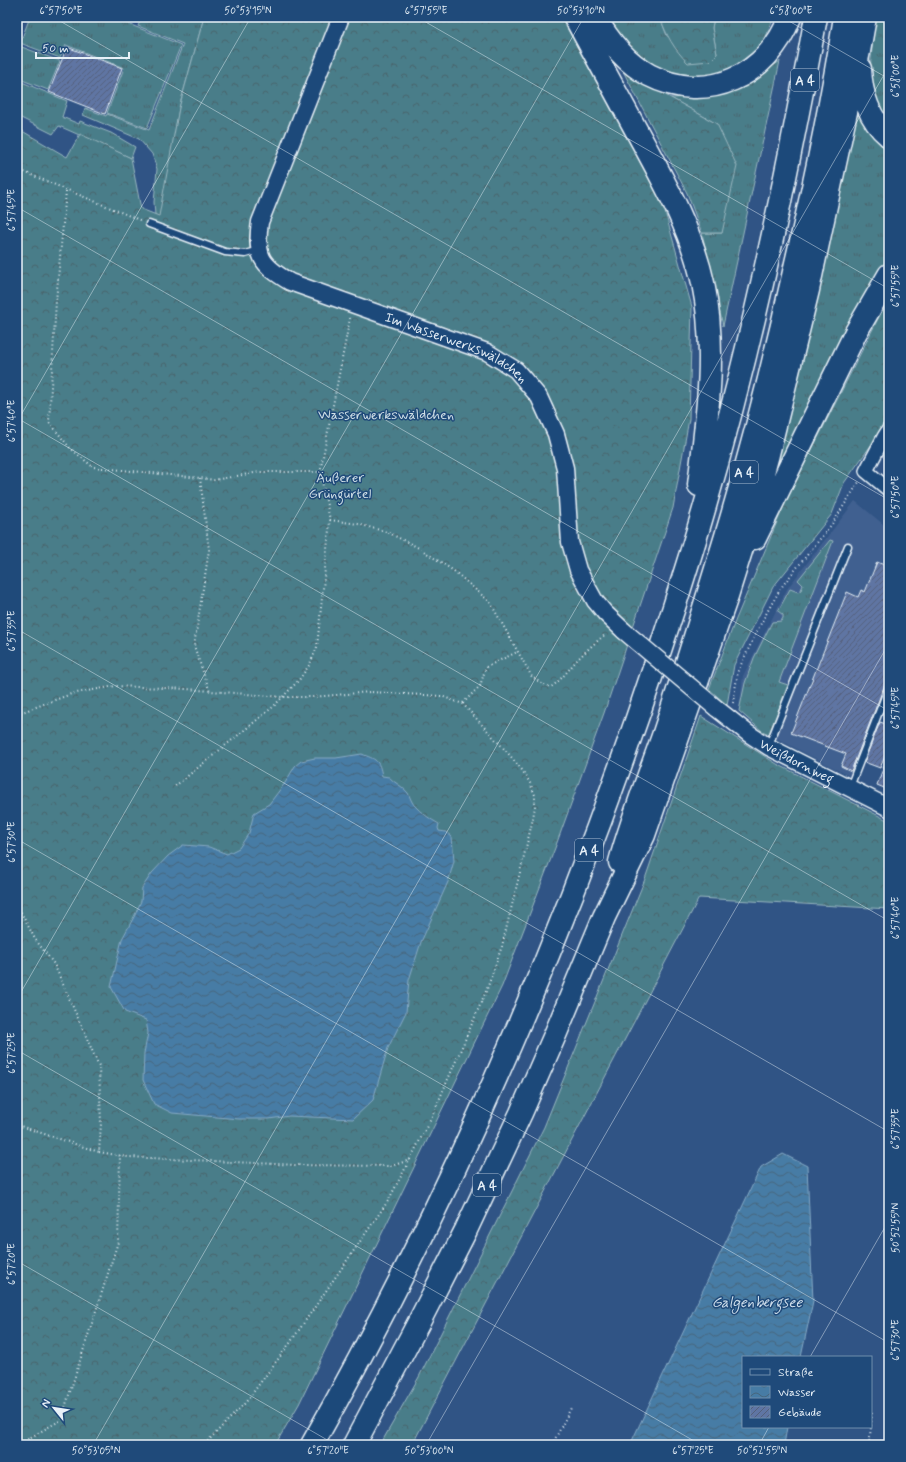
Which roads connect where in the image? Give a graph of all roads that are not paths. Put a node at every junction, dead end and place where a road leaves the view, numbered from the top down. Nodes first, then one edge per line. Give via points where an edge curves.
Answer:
1 (341, 17) edge
2 (575, 17) edge
3 (595, 17) edge
4 (790, 17) edge
5 (802, 17) edge
6 (816, 17) edge
7 (845, 17) edge
8 (865, 17) edge
9 (860, 51) junction
10 (889, 136) edge
11 (793, 142) junction
12 (149, 224) road end
13 (259, 250) junction
14 (889, 275) edge
15 (889, 429) edge
16 (889, 490) edge
17 (848, 546) dead end
18 (691, 552) junction
19 (725, 602) junction
20 (889, 686) edge
21 (716, 708) joint
22 (769, 747) junction
23 (850, 787) junction
24 (888, 802) edge
25 (604, 917) junction
26 (312, 1445) edge
27 (354, 1445) edge

1 - 13 street, Im Wasserwerkswäldchen via 260,222
2 - 18 highway via 679,212 703,283 708,316 710,361 708,404
3 - 4 highway via 611,42 637,68 664,81 693,87 725,83 753,68 772,50 787,27
5 - 11 highway
6 - 11 highway, A 4
7 - 25 highway, A 4 via 806,219 755,431 713,578 664,732 629,829
8 - 9 highway
9 - 10 highway via 861,84 865,98 876,121
9 - 19 highway via 805,305 768,454
11 - 18 highway, A 4 via 739,378
12 - 13 lane via 225,252 246,254
13 - 21 street, Im Wasserwerkswäldchen, bridge via 271,271 290,282 487,352 516,370 539,397 556,434 565,468 570,542 578,570 595,601 624,631
14 - 19 highway via 856,332
15 - 16 street via 866,471
17 - 22 lane
18 - 26 highway, A 4 via 619,768 569,902 530,996 454,1170 410,1260
19 - 25 highway via 644,835
20 - 23 lane
21 - 22 street, Weißdornweg
22 - 23 street, Weißdornweg
23 - 24 street, Weißdornweg
25 - 27 highway, A 4 via 521,1113 469,1223

